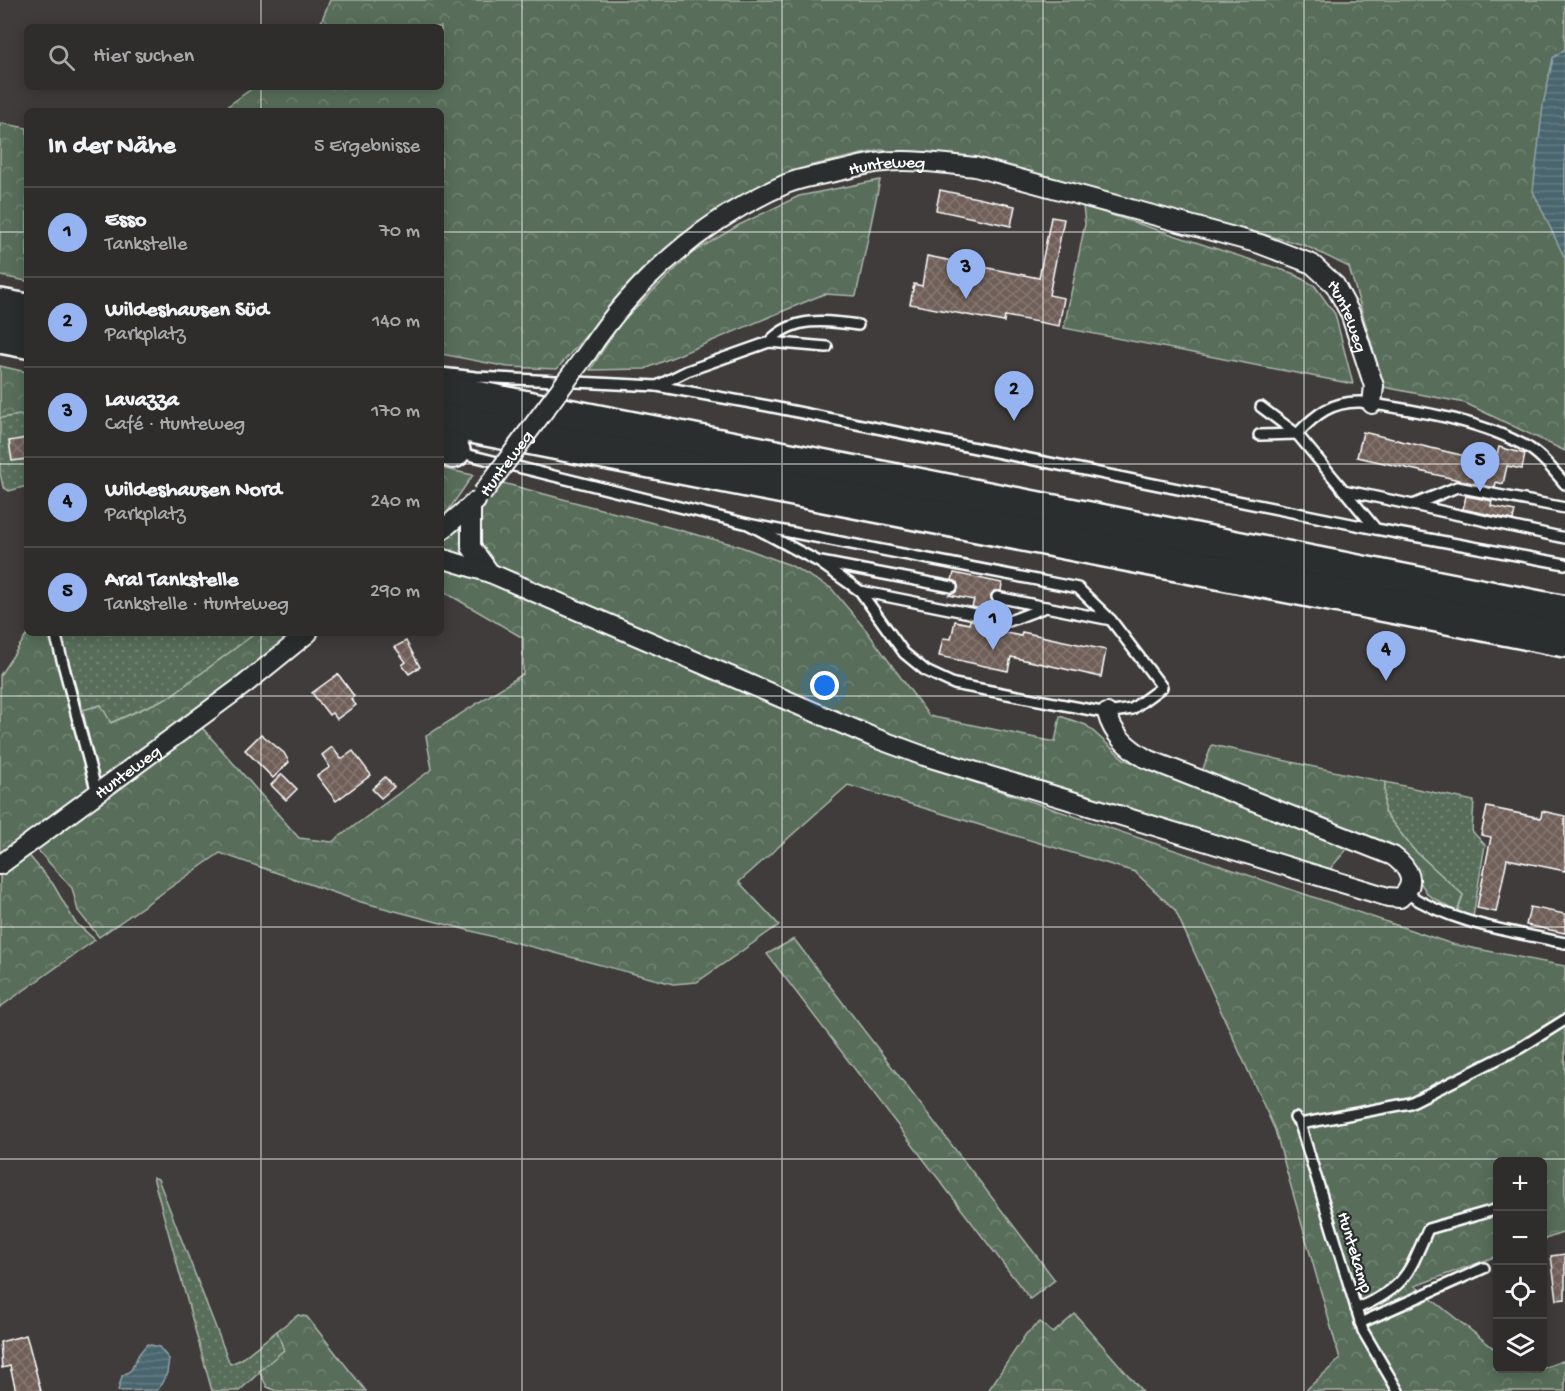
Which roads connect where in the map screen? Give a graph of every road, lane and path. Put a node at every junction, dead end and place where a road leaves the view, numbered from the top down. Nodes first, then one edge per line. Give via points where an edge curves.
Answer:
1 (0, 306) edge
2 (24, 310) edge
3 (858, 325) dead end
4 (0, 336) edge
5 (24, 340) edge
6 (769, 342) junction
7 (827, 347) dead end
8 (444, 373) edge
9 (657, 386) junction
10 (444, 392) edge
11 (1372, 404) junction
12 (1261, 406) dead end
13 (444, 421) edge
14 (1298, 434) junction
15 (1259, 435) dead end
16 (447, 449) edge
17 (1565, 484) edge
18 (1342, 490) junction
19 (476, 500) junction
20 (1413, 505) junction
21 (1565, 508) edge
22 (748, 524) junction
23 (444, 528) edge
24 (1376, 529) junction
25 (1565, 538) edge
26 (444, 559) edge
27 (819, 562) junction
28 (1565, 564) edge
29 (490, 573) junction
30 (952, 587) dead end
31 (860, 591) junction
32 (997, 597) dead end
33 (1046, 607) junction
34 (1565, 613) edge
35 (1111, 620) junction
36 (56, 636) edge
37 (304, 636) edge
38 (1565, 640) edge
39 (1107, 713) junction
40 (97, 794) junction
41 (0, 865) edge
42 (1406, 893) junction
43 (1565, 943) edge
44 (1565, 1020) edge
45 (1493, 1210) edge
46 (1484, 1268) dead end
47 (1356, 1309) junction
48 (1360, 1323) junction
49 (1398, 1391) edge

1 - 2 highway
3 - 6 lane via 805,322 780,329
4 - 5 highway
6 - 7 lane
6 - 9 lane
8 - 9 lane
9 - 24 lane
10 - 34 highway
11 - 14 lane via 1346,402 1330,406
11 - 17 lane via 1467,422 1499,434 1530,449
11 - 19 street, Hunteweg, bridge via 1374,386 1350,313 1335,285 1312,264 1260,244 975,167 882,162 787,183 733,212 688,243 647,278 610,318
12 - 14 lane
13 - 38 highway
14 - 15 lane
14 - 18 lane
16 - 22 lane
18 - 20 lane
18 - 24 lane
19 - 23 street, Hunteweg
19 - 29 street via 471,547
20 - 21 lane via 1457,487
20 - 25 lane
22 - 27 lane
22 - 35 lane via 1078,588
24 - 28 lane
26 - 29 street
27 - 30 lane
27 - 31 lane
29 - 42 street via 924,756 1389,897 1400,898
31 - 33 lane via 1010,621
31 - 39 lane via 889,634 926,671 954,684
32 - 33 lane
33 - 35 lane
35 - 39 lane via 1162,687 1132,709
36 - 40 lane
37 - 40 street, Hunteweg
39 - 42 street via 1125,746 1145,758 1393,856 1409,874
40 - 41 street, Hunteweg
42 - 43 lane via 1425,906 1465,921
44 - 47 lane, Huntekamp via 1520,1048 1410,1103 1297,1121
45 - 47 lane via 1428,1229 1408,1275 1379,1299
46 - 48 lane
47 - 48 lane, Huntekamp
48 - 49 lane, Huntekamp

